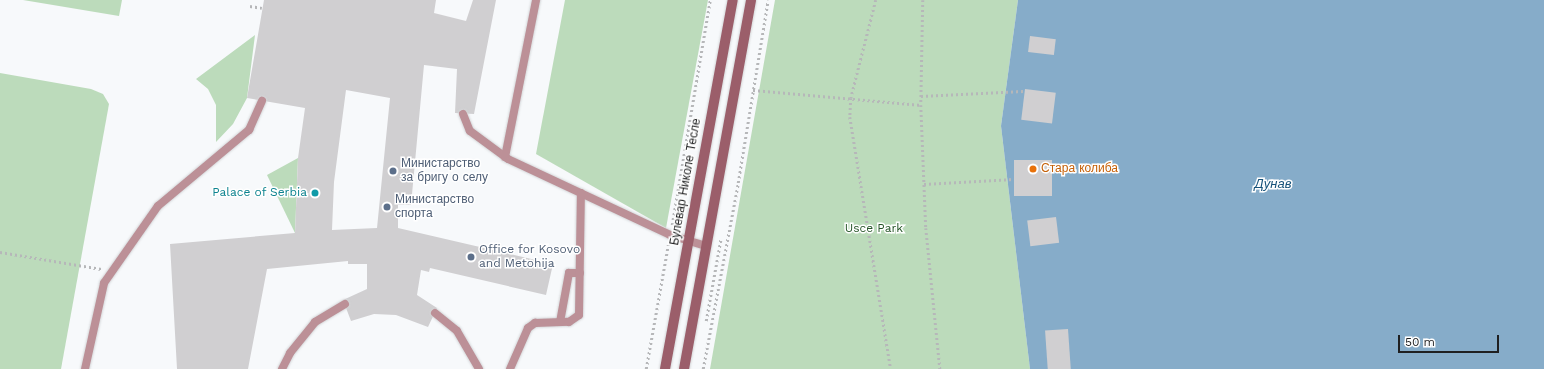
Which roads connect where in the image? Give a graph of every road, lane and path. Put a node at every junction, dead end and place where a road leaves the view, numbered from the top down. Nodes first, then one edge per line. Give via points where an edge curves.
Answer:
1 (536, 0) edge
2 (710, 0) edge
3 (733, 0) edge
4 (751, 0) edge
5 (768, 0) edge
6 (876, 0) edge
7 (923, 0) edge
8 (250, 6) dead end
9 (262, 8) dead end
10 (752, 90) junction
11 (1025, 91) dead end
12 (921, 96) junction
13 (851, 98) junction
14 (262, 101) dead end
15 (921, 105) junction
16 (462, 114) dead end
17 (505, 157) junction
18 (1014, 178) dead end
19 (924, 184) junction
20 (581, 193) junction
21 (670, 235) junction
22 (689, 241) junction
23 (706, 246) junction
24 (0, 252) edge
25 (113, 271) junction
26 (580, 273) junction
27 (345, 304) dead end
28 (435, 313) dead end
29 (560, 322) junction
30 (84, 369) edge
31 (282, 369) edge
32 (479, 369) edge
33 (510, 369) edge
34 (646, 369) edge
35 (665, 369) edge
36 (684, 369) edge
37 (703, 369) edge
38 (891, 369) edge
39 (940, 369) edge

1 - 17 lane
2 - 21 path
3 - 22 main road, Булевар Николе Тесле
4 - 23 main road
5 - 10 path
6 - 13 path
7 - 12 path
8 - 9 path
10 - 13 path
10 - 37 path
11 - 12 path
12 - 15 path
13 - 15 path
13 - 38 path via 852,124
14 - 25 lane via 249,130 158,206
15 - 19 path
16 - 17 lane via 470,131
17 - 20 lane
18 - 19 path
19 - 39 path
20 - 21 lane
20 - 26 lane
21 - 22 lane
21 - 34 path
22 - 23 lane
22 - 35 main road, Булевар Николе Тесле
23 - 36 main road
24 - 25 path
25 - 30 lane via 104,283
26 - 29 lane via 569,273
26 - 29 lane via 579,315 569,322
27 - 31 lane via 315,322 290,353
28 - 32 lane via 457,331
29 - 33 lane via 535,322 528,328

